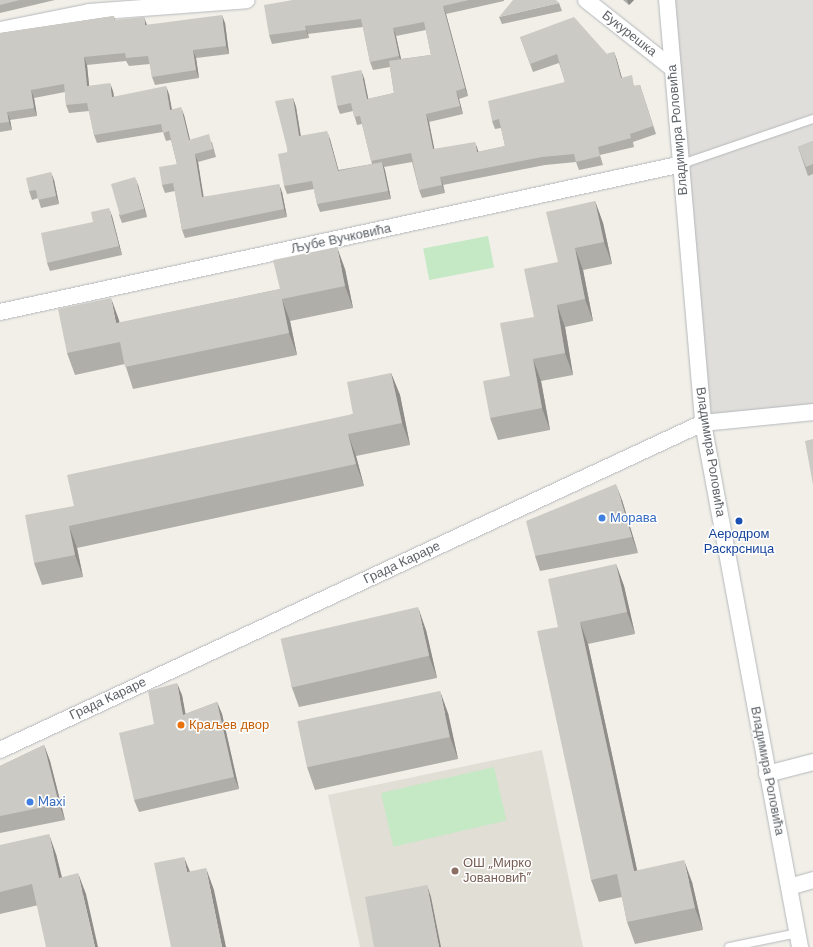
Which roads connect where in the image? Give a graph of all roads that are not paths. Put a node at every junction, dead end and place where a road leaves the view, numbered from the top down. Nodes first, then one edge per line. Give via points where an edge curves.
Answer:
1 (247, 0) edge
2 (586, 0) edge
3 (667, 0) edge
4 (0, 30) edge
5 (672, 68) junction
6 (813, 119) edge
7 (682, 164) junction
8 (0, 312) edge
9 (813, 412) edge
10 (703, 423) junction
11 (0, 750) edge
12 (813, 762) edge
13 (767, 774) junction
14 (813, 880) edge
15 (788, 887) junction
16 (799, 940) edge
17 (728, 947) edge

1 - 4 street via 89,12
2 - 5 street, Букурешка
3 - 5 street, Владимира Роловића
5 - 7 street, Владимира Роловића
6 - 7 lane
7 - 8 street, Љубе Вучковића
7 - 10 street, Владимира Роловића
9 - 10 street, Града Караре
10 - 11 street, Града Караре
10 - 13 street, Владимира Роловића
12 - 13 street
13 - 15 street, Владимира Роловића
14 - 15 street
15 - 16 street, Владимира Роловића
16 - 17 lane

